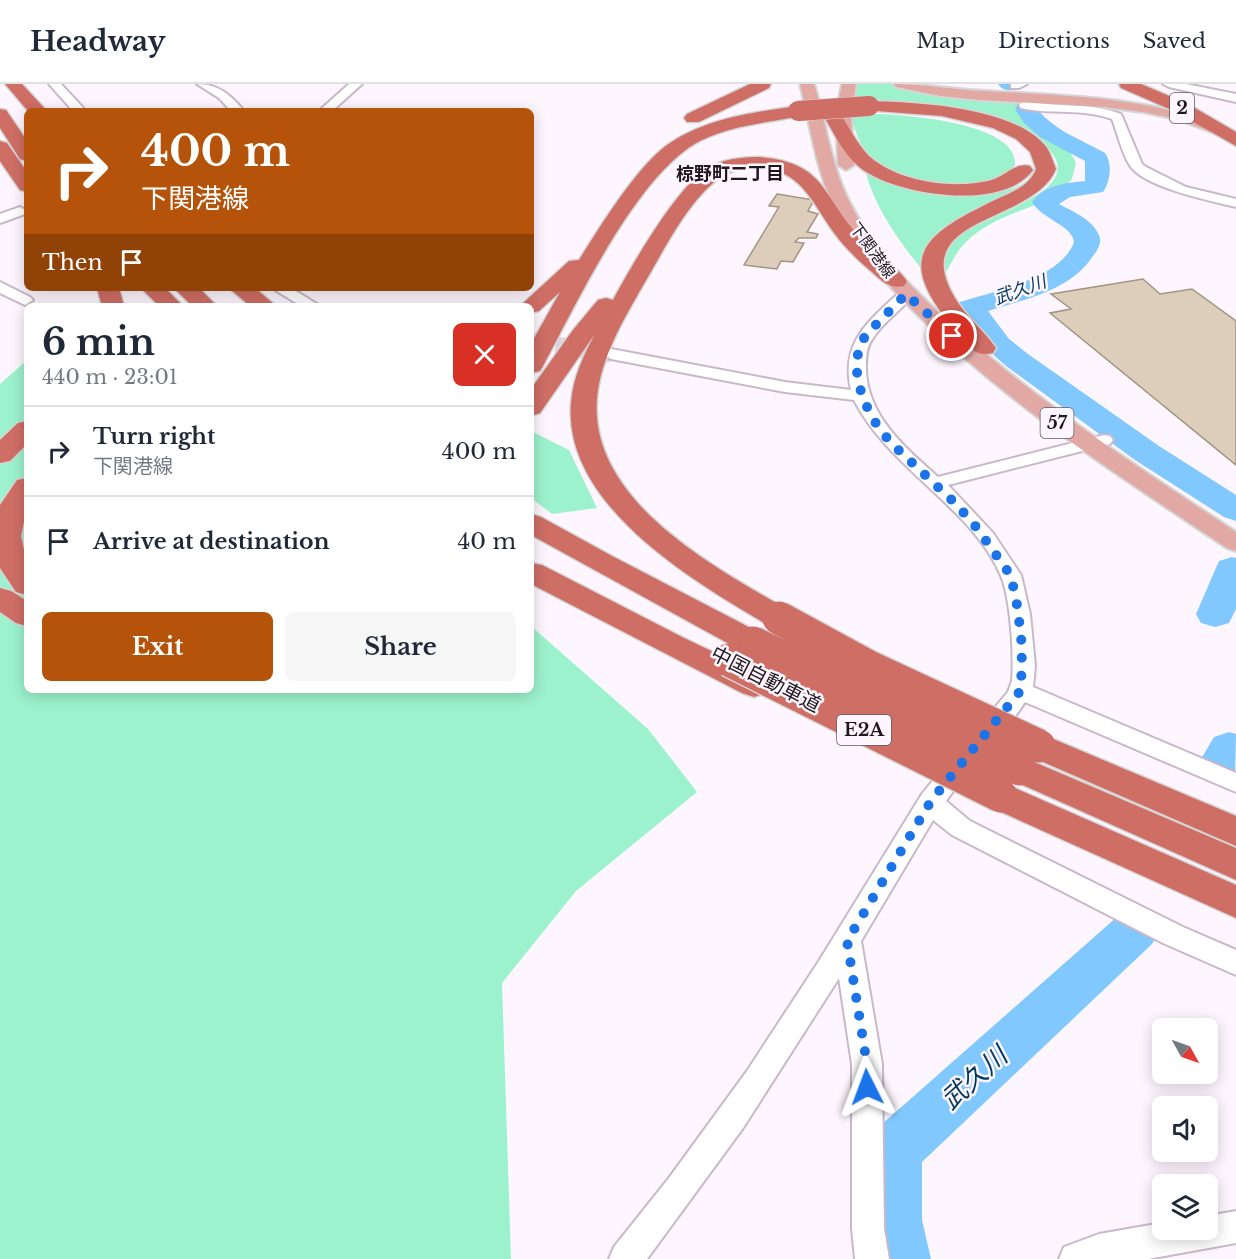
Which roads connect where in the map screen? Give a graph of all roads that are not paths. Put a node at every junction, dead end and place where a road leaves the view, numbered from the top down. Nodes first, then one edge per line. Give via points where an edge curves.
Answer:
1 (10, 84) edge
2 (56, 84) edge
3 (203, 84) edge
4 (356, 84) edge
5 (763, 84) edge
6 (807, 84) edge
7 (849, 84) edge
8 (901, 84) edge
9 (1127, 84) edge
10 (1147, 84) edge
11 (1169, 84) edge
12 (828, 95) dead end
13 (1236, 98) edge
14 (1025, 105) dead end
15 (35, 108) edge
16 (77, 108) edge
17 (235, 108) edge
18 (328, 108) edge
19 (24, 109) edge
20 (869, 109) junction
21 (0, 114) edge
22 (799, 115) junction
23 (834, 118) junction
24 (674, 127) dead end
25 (1235, 135) edge
26 (847, 138) junction
27 (0, 147) edge
28 (24, 150) edge
29 (637, 160) dead end
30 (24, 182) edge
31 (862, 202) dead end
32 (627, 203) junction
33 (1236, 203) edge
34 (680, 210) junction
35 (20, 211) dead end
36 (0, 219) edge
37 (595, 251) junction
38 (651, 255) junction
39 (0, 286) edge
40 (901, 287) junction
41 (155, 291) edge
42 (188, 291) edge
43 (244, 291) edge
44 (285, 291) edge
45 (25, 300) dead end
46 (169, 303) edge
47 (202, 303) edge
48 (261, 303) edge
49 (307, 303) edge
50 (534, 303) edge
51 (984, 348) junction
52 (611, 354) tunnel mouth
53 (534, 361) edge
54 (862, 396) junction
55 (534, 404) edge
56 (24, 432) edge
57 (1096, 442) junction
58 (0, 455) edge
59 (935, 483) junction
60 (24, 489) edge
61 (534, 525) edge
62 (1236, 530) edge
63 (1236, 543) edge
64 (534, 552) edge
65 (534, 574) edge
66 (24, 582) edge
67 (0, 598) edge
68 (24, 614) edge
69 (741, 651) junction
70 (1021, 690) junction
71 (945, 770) junction
72 (1020, 771) junction
73 (1236, 783) edge
74 (931, 801) junction
75 (1236, 832) edge
76 (1236, 865) edge
77 (1236, 902) edge
78 (847, 941) junction
79 (1236, 963) edge
80 (1236, 1227) edge
81 (626, 1259) edge
82 (872, 1259) edge
83 (1076, 1259) edge

1 - 15 highway
1 - 19 highway
2 - 16 street
3 - 17 street
4 - 18 street
5 - 24 highway
6 - 40 main road, 下関港線 / 57 via 833,184 854,226
7 - 26 main road via 842,110
8 - 25 main road via 967,94 1124,102 1189,118
9 - 25 highway, 2
10 - 25 highway, 2
11 - 13 street
12 - 23 main road
14 - 33 street via 1098,108 1110,113 1117,117 1141,170 1181,190
20 - 22 highway
20 - 26 highway via 928,114 979,126 1015,144 1025,166 1015,178 998,185 931,187 880,172 860,158
20 - 51 highway via 920,108 976,118 1020,135 1042,155 1046,169 1038,183 956,228 941,240 933,255 933,273 941,295
21 - 28 highway
22 - 32 highway via 720,127 683,142 658,162
22 - 34 highway via 757,129 717,149 689,178
23 - 26 highway
23 - 26 main road via 849,174
27 - 30 highway
29 - 32 highway
31 - 51 main road, 下関港線 / 57 via 889,246 928,294
32 - 37 highway
34 - 38 highway
34 - 40 highway via 704,181 723,168 762,162 791,169 810,182 834,220
35 - 36 street
37 - 50 highway
37 - 53 highway
38 - 55 highway via 581,335
38 - 72 highway, bridge via 591,368 585,402 586,434 605,479 639,520 696,567 869,667
39 - 45 street
40 - 54 street via 858,351 857,375
40 - 57 main road, 下関港線 / 57 via 1000,379
41 - 46 highway
42 - 47 highway
43 - 48 highway
44 - 49 street
51 - 57 main road, 下関港線 / 57
52 - 54 street via 804,391
54 - 59 street via 890,442
56 - 58 highway
57 - 59 street
57 - 62 main road, 下関港線 / 57
57 - 63 main road, 下関港線 / 57
59 - 70 street via 977,528 1011,576 1022,647
60 - 66 highway via 12,503 0,537 9,568
61 - 69 highway, 中国自動車道 / E2A
64 - 69 highway, 中国自動車道 / E2A
65 - 71 highway via 673,646
67 - 68 highway
69 - 71 highway, 中国自動車道 / E2A, bridge
69 - 72 highway, 中国自動車道 / E2A, bridge
70 - 73 street
70 - 74 street
71 - 72 highway, 中国自動車道 / E2A, bridge
72 - 75 highway
72 - 76 highway, 中国自動車道 / E2A
72 - 77 highway, 中国自動車道 / E2A
74 - 78 street
74 - 79 street via 961,828
78 - 81 street via 777,1053 668,1208
78 - 82 street via 867,1064 868,1228
80 - 83 street via 1100,1251

